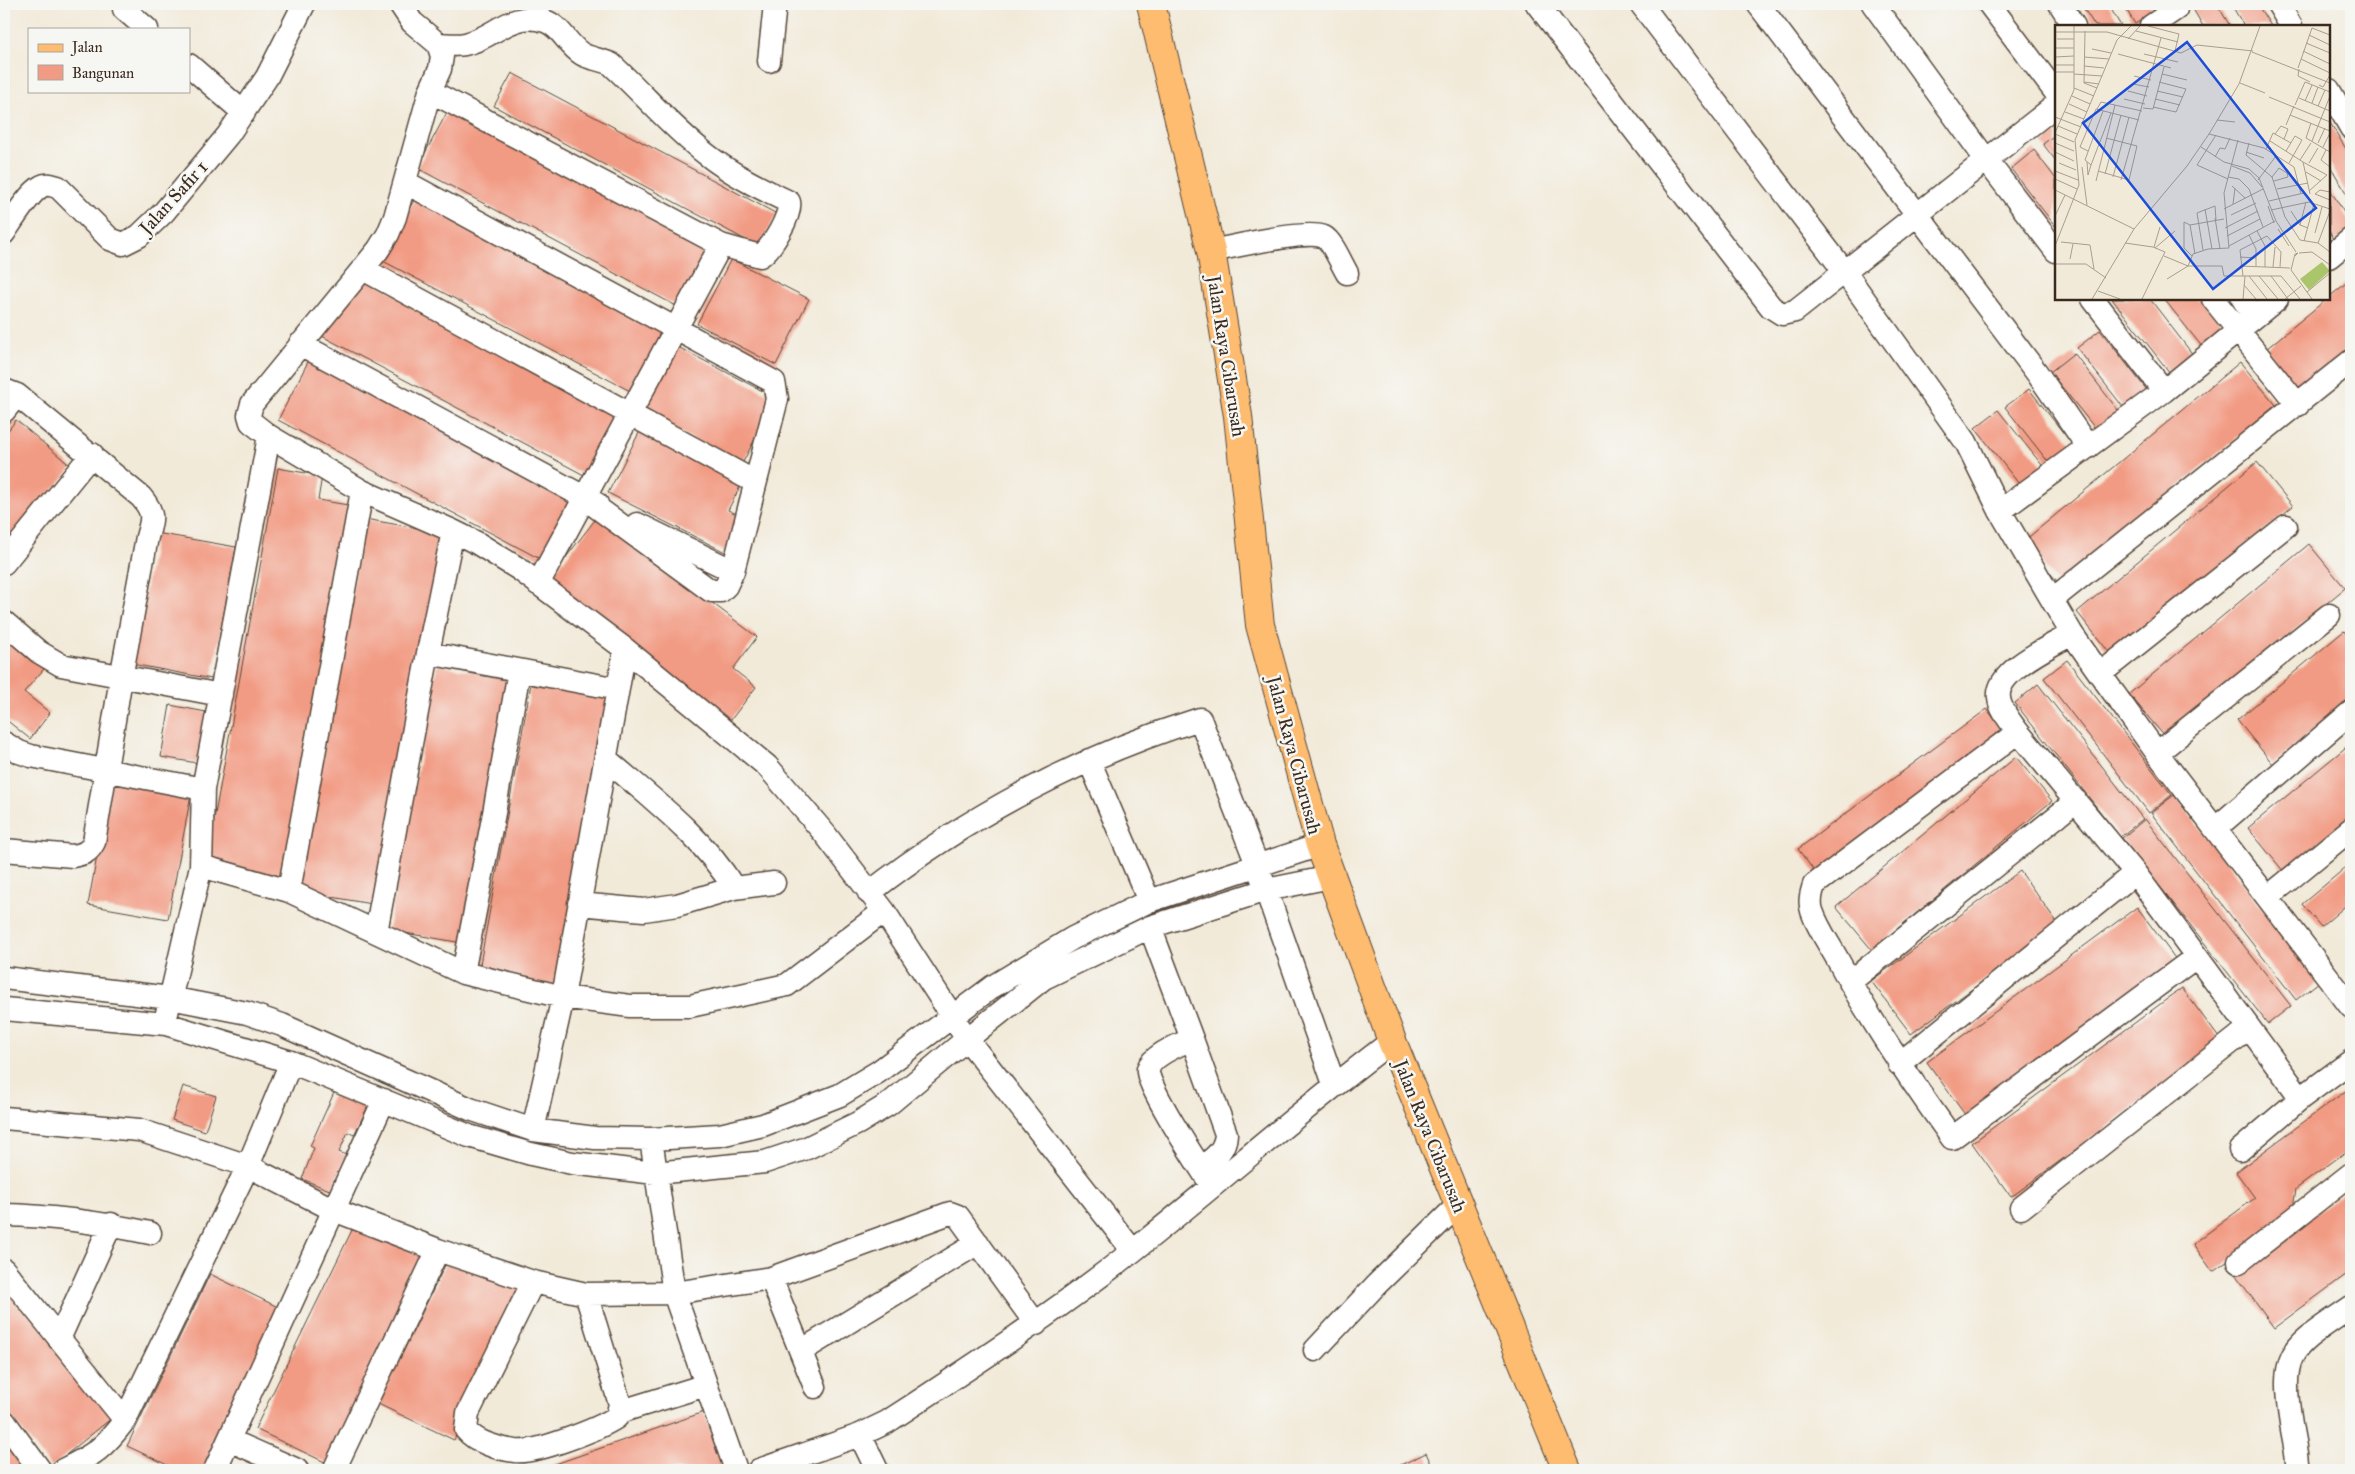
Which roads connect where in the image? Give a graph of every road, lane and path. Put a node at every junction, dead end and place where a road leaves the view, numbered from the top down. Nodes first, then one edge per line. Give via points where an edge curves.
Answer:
1 (304, 4) edge
2 (400, 4) edge
3 (775, 4) edge
4 (1151, 4) edge
5 (1537, 4) edge
6 (1641, 4) edge
7 (1758, 4) edge
8 (1873, 4) edge
9 (1989, 4) edge
10 (2060, 4) edge
11 (2278, 4) edge
12 (124, 9) dead end
13 (2179, 13) edge
14 (2073, 25) edge
15 (2153, 25) edge
16 (2290, 25) edge
17 (146, 28) edge
18 (438, 44) junction
19 (769, 61) dead end
20 (190, 65) edge
21 (430, 91) junction
22 (2055, 92) edge
23 (2330, 92) edge
24 (2055, 106) edge
25 (244, 113) junction
26 (2351, 128) edge
27 (1987, 161) junction
28 (405, 182) junction
29 (1917, 216) junction
30 (4, 232) edge
31 (2351, 239) edge
32 (721, 245) junction
33 (2055, 250) edge
34 (1211, 251) junction
35 (2330, 255) edge
36 (362, 269) junction
37 (1844, 271) junction
38 (1347, 273) dead end
39 (2094, 300) edge
40 (2214, 300) edge
41 (2274, 300) edge
42 (2249, 308) edge
43 (676, 328) junction
44 (2238, 331) junction
45 (300, 344) junction
46 (2351, 361) edge
47 (2164, 391) junction
48 (8, 399) edge
49 (2298, 405) junction
50 (629, 413) junction
51 (269, 436) junction
52 (2088, 447) junction
53 (92, 454) junction
54 (755, 482) junction
55 (362, 491) junction
56 (584, 498) junction
57 (2000, 511) junction
58 (2286, 526) dead end
59 (453, 531) junction
60 (4, 563) edge
61 (538, 584) junction
62 (2053, 599) junction
63 (2329, 615) dead end
64 (4, 622) edge
65 (2072, 634) junction
66 (625, 648) junction
67 (428, 653) junction
68 (519, 671) junction
69 (2100, 674) junction
70 (121, 678) junction
71 (618, 689) junction
72 (220, 695) junction
73 (2351, 712) edge
74 (2018, 732) junction
75 (4, 743) edge
76 (2157, 753) junction
77 (606, 759) junction
78 (1089, 760) junction
79 (106, 770) junction
80 (202, 789) junction
81 (2076, 801) junction
82 (2216, 828) junction
83 (2351, 829) edge
84 (1320, 845) junction
85 (4, 850) edge
86 (201, 866) junction
87 (1258, 867) junction
88 (2135, 873) junction
89 (1331, 877) junction
90 (774, 883) dead end
91 (734, 888) junction
92 (1266, 890) junction
93 (289, 891) junction
94 (869, 893) junction
95 (2268, 897) junction
96 (1149, 901) junction
97 (579, 904) junction
98 (884, 911) junction
99 (1150, 927) junction
100 (376, 932) junction
101 (2196, 957) junction
102 (463, 973) junction
103 (4, 978) edge
104 (1850, 982) junction
105 (563, 997) junction
106 (170, 998) junction
107 (2351, 1007) edge
108 (4, 1009) edge
109 (953, 1016) junction
110 (166, 1024) junction
111 (2248, 1029) junction
112 (967, 1039) junction
113 (1192, 1039) junction
114 (1392, 1040) junction
115 (2351, 1061) edge
116 (291, 1062) junction
117 (1899, 1064) junction
118 (1334, 1084) junction
119 (2301, 1098) junction
120 (384, 1100) junction
121 (4, 1118) edge
122 (533, 1130) junction
123 (651, 1139) junction
124 (2240, 1150) dead end
125 (248, 1166) junction
126 (655, 1173) junction
127 (2351, 1174) edge
128 (1207, 1177) junction
129 (1458, 1204) junction
130 (2021, 1208) dead end
131 (334, 1210) junction
132 (4, 1215) edge
133 (111, 1224) junction
134 (150, 1232) dead end
135 (978, 1243) junction
136 (438, 1250) junction
137 (1133, 1251) junction
138 (2239, 1262) dead end
139 (4, 1270) edge
140 (771, 1278) junction
141 (533, 1282) junction
142 (674, 1293) junction
143 (586, 1294) junction
144 (2351, 1307) edge
145 (1036, 1324) junction
146 (59, 1339) junction
147 (1315, 1350) dead end
148 (801, 1351) junction
149 (706, 1385) junction
150 (815, 1387) dead end
151 (619, 1412) junction
152 (125, 1420) junction
153 (4, 1422) edge
154 (860, 1435) junction
155 (229, 1440) junction
156 (40, 1470) edge
157 (64, 1470) edge
158 (215, 1470) edge
159 (297, 1470) edge
160 (334, 1470) edge
161 (736, 1470) edge
162 (758, 1470) edge
163 (877, 1470) edge
164 (1567, 1470) edge
165 (2297, 1470) edge

1 - 25 street, Jalan Safir 1 via 267,77
2 - 18 street via 412,22
3 - 19 street
4 - 34 main road, Jalan Raya Cibarusah
5 - 37 street via 1771,307 1788,314
6 - 37 street
7 - 29 street
8 - 27 street
9 - 22 street
10 - 14 street
11 - 16 street
12 - 17 street
13 - 15 street
18 - 21 street via 442,56 440,68
18 - 32 street via 466,44 505,24 527,19 557,27 583,55 611,64 705,154 738,177 789,202 789,209 767,252 760,256
20 - 25 street
21 - 28 street
21 - 32 street
23 - 26 street
24 - 27 street
25 - 30 street, Jalan Safir 1 via 164,212 131,242 123,244 110,239 58,187 48,184 34,192
27 - 29 street
27 - 33 street
28 - 36 street via 388,234
28 - 43 street
29 - 37 street
29 - 52 street via 2037,373
31 - 35 street
32 - 43 street
34 - 38 street via 1284,237 1324,237
34 - 84 main road, Jalan Raya Cibarusah via 1238,416 1260,625
36 - 45 street
36 - 50 street
37 - 57 street via 1966,442
39 - 47 street
40 - 44 street
41 - 42 street
42 - 44 street
43 - 50 street
43 - 54 street via 774,382 777,399
44 - 47 street
44 - 49 street
45 - 51 street via 252,404 251,422
45 - 56 street
46 - 49 street
47 - 52 street
48 - 53 street
49 - 62 street
50 - 54 street
50 - 56 street
51 - 55 street
51 - 72 street
52 - 57 street
53 - 60 street
53 - 70 street via 151,509 152,524
54 - 56 street via 732,570 721,591 711,591
55 - 59 street
55 - 93 street
56 - 61 street
57 - 62 street
58 - 69 street
59 - 61 street via 495,553
59 - 67 street
61 - 66 street
62 - 65 street
63 - 76 street
64 - 70 street via 50,660
65 - 69 street
65 - 74 street via 2009,673 1999,687 1999,700
66 - 71 street
66 - 94 street via 767,766
67 - 68 street
67 - 100 street
68 - 71 street
68 - 102 street
69 - 76 street
70 - 72 street
70 - 79 street
71 - 77 street
72 - 80 street
73 - 82 street
74 - 81 street
74 - 104 street via 1814,885 1810,898 1812,910
75 - 79 street via 31,756
76 - 82 street
77 - 91 street via 705,847
77 - 97 street
78 - 87 street via 1200,719
78 - 94 street via 1002,806 911,860
78 - 96 street
79 - 80 street
79 - 85 street via 90,850 73,856
80 - 86 street
81 - 88 street
81 - 104 street
82 - 95 street
83 - 95 street
84 - 87 street
84 - 89 main road, Jalan Raya Cibarusah
86 - 93 street
86 - 106 street
87 - 92 street
87 - 96 street
88 - 101 street
88 - 117 street
89 - 92 street
89 - 114 main road, Jalan Raya Cibarusah
90 - 91 street
91 - 97 street via 678,906 644,910
92 - 99 street
92 - 118 street
93 - 100 street
94 - 98 street
95 - 107 street
96 - 109 street via 1073,938 992,986
97 - 105 street
98 - 105 street via 787,986 690,1006 630,1006
98 - 109 street
99 - 112 street via 1044,978
99 - 113 street
100 - 102 street
101 - 111 street
101 - 117 street via 1952,1138
102 - 105 street
103 - 106 street
104 - 117 street
105 - 122 street
106 - 110 street
106 - 122 street via 247,1013 282,1025 470,1109
108 - 110 street
109 - 112 street
109 - 123 street via 878,1072 840,1095 805,1110 763,1125 720,1135
110 - 116 street
111 - 119 street
111 - 130 street
112 - 126 street via 889,1104 808,1148 765,1162
112 - 137 street
113 - 128 street via 1226,1134 1225,1144
113 - 128 street via 1159,1056 1147,1073 1155,1093
114 - 118 street
114 - 129 main road, Jalan Raya Cibarusah
115 - 119 street
116 - 120 street
116 - 125 street
118 - 128 street
119 - 124 street
120 - 126 street via 469,1136 531,1154 572,1163
120 - 131 street
121 - 125 street via 139,1130
122 - 123 street via 595,1138
123 - 126 street
125 - 131 street
125 - 152 street
126 - 142 street
127 - 138 street
128 - 137 street
129 - 147 street
129 - 164 main road, Jalan Raya Cibarusah
131 - 136 street
131 - 155 street
132 - 133 street
133 - 134 street
133 - 146 street
135 - 140 street via 958,1216 950,1213
135 - 145 street
135 - 148 street
136 - 141 street
136 - 160 street
137 - 145 street
139 - 146 street
140 - 142 street
140 - 148 street
141 - 143 street
141 - 151 street via 468,1413 466,1430 483,1442 515,1451 532,1449 603,1426
142 - 143 street
142 - 149 street
143 - 151 street via 620,1404
144 - 165 street via 2296,1348 2288,1364 2286,1390
145 - 154 street via 887,1422
146 - 152 street
148 - 150 street
149 - 151 street
149 - 161 street
152 - 157 street via 107,1445
153 - 156 street
154 - 162 street
154 - 163 street
155 - 158 street
155 - 159 street

